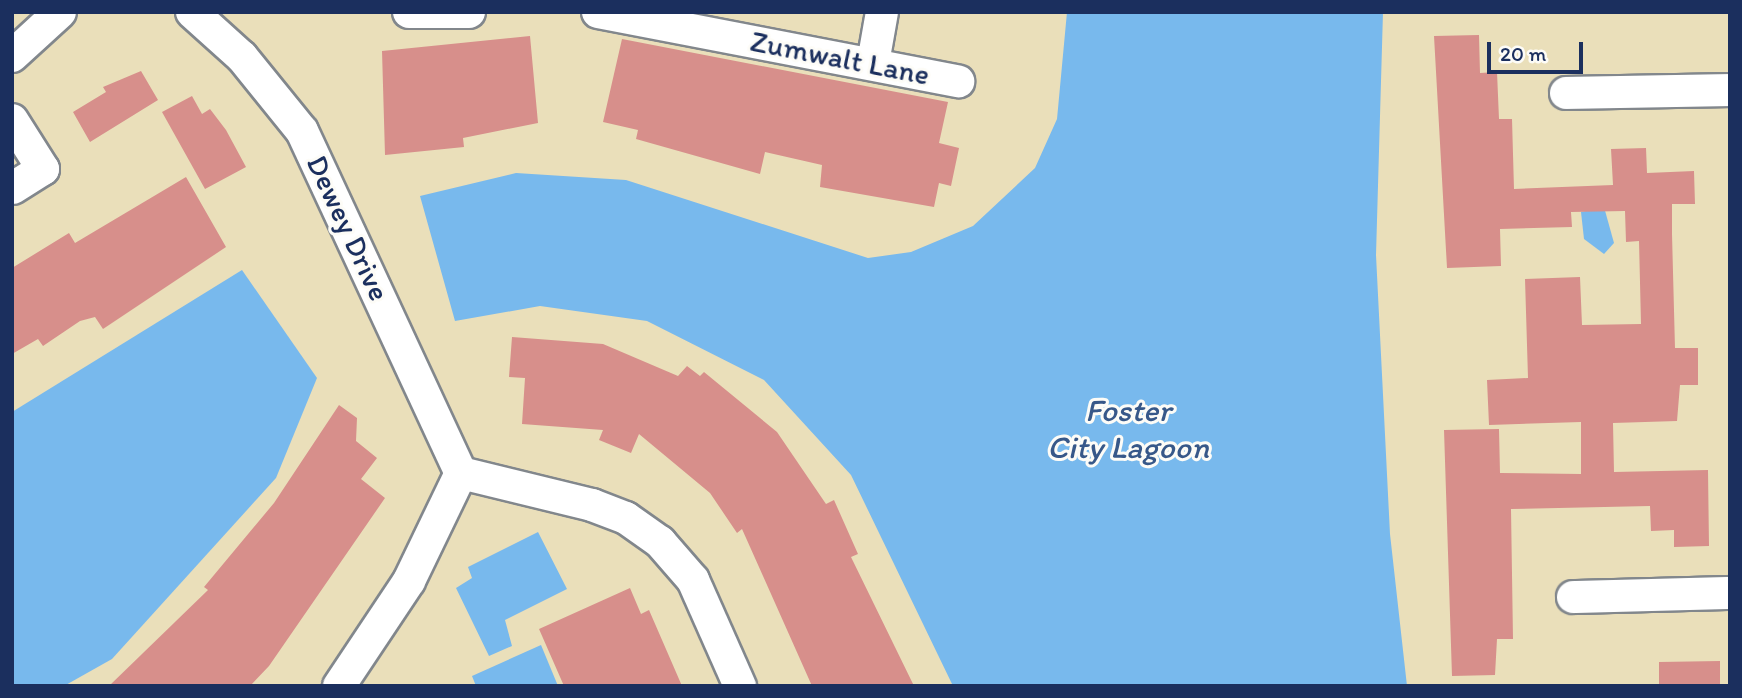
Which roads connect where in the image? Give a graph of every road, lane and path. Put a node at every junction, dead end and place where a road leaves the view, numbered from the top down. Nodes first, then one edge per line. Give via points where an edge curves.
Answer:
1 (60, 12) edge
2 (192, 12) edge
3 (409, 12) edge
4 (469, 12) edge
5 (598, 12) edge
6 (882, 12) edge
7 (12, 56) edge
8 (873, 63) junction
9 (958, 82) dead end
10 (1730, 89) edge
11 (1566, 93) dead end
12 (12, 120) edge
13 (12, 188) edge
14 (461, 473) junction
15 (1730, 593) edge
16 (1573, 597) dead end
17 (339, 686) edge
18 (740, 686) edge

1 - 7 street
2 - 14 street, Dewey Drive via 242,57 302,131
3 - 4 street
5 - 8 street, Zumwalt Lane
6 - 8 street
8 - 9 street, Zumwalt Lane
10 - 11 street
12 - 13 street via 43,169
14 - 17 street via 409,581
14 - 18 street via 592,506 626,518 660,542 693,580
15 - 16 street

